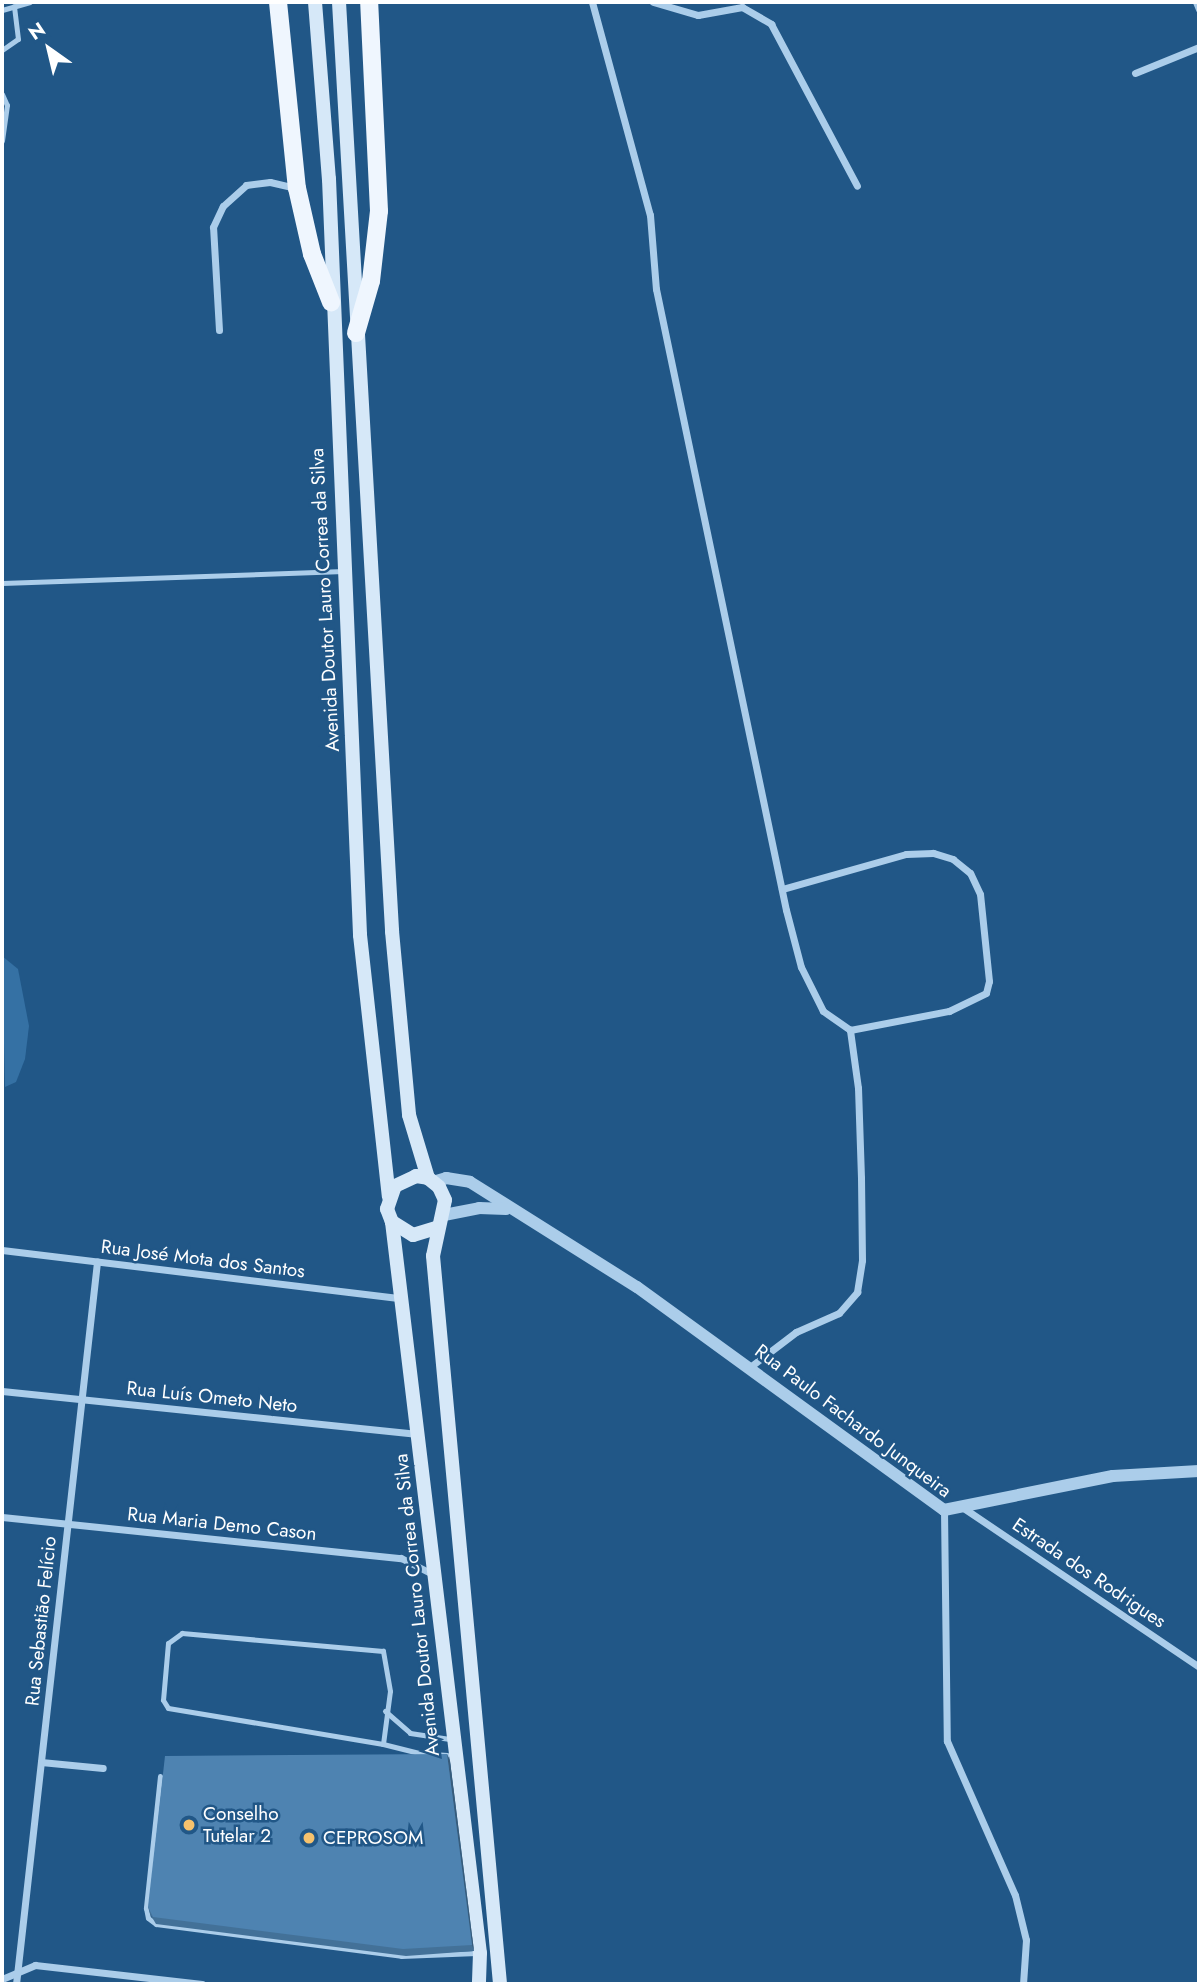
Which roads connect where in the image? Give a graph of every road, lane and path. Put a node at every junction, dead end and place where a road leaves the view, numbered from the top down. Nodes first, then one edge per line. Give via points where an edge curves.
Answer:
1 (30, 2) edge
2 (278, 2) edge
3 (339, 2) edge
4 (369, 2) edge
5 (592, 2) edge
6 (653, 2) edge
7 (1196, 2) edge
8 (315, 4) edge
9 (744, 4) edge
10 (14, 6) junction
11 (1199, 9) edge
12 (2, 10) edge
13 (1199, 47) edge
14 (2, 50) edge
15 (1135, 73) dead end
16 (2, 94) edge
17 (2, 141) edge
18 (857, 186) dead end
19 (298, 188) junction
20 (331, 302) junction
21 (219, 330) dead end
22 (356, 332) junction
23 (344, 572) junction
24 (2, 583) edge
25 (782, 889) junction
26 (850, 1030) junction
27 (430, 1180) junction
28 (389, 1196) junction
29 (507, 1209) junction
30 (440, 1221) junction
31 (392, 1222) junction
32 (2, 1250) edge
33 (97, 1262) junction
34 (400, 1298) junction
35 (750, 1367) junction
36 (2, 1391) edge
37 (82, 1399) junction
38 (418, 1434) junction
39 (1199, 1471) edge
40 (962, 1506) junction
41 (944, 1510) junction
42 (2, 1517) edge
43 (68, 1524) junction
44 (435, 1576) junction
45 (1199, 1667) edge
46 (385, 1711) junction
47 (450, 1739) junction
48 (383, 1744) junction
49 (419, 1753) junction
50 (453, 1755) junction
51 (41, 1762) junction
52 (420, 1764) edge
53 (103, 1768) dead end
54 (160, 1776) edge
55 (404, 1943) edge
56 (480, 1953) junction
57 (401, 1956) junction
58 (18, 1972) junction
59 (2, 1979) edge
60 (16, 1984) edge
61 (202, 1984) edge
62 (479, 1984) edge
63 (500, 1984) edge
64 (1023, 1984) edge

1 - 10 lane
2 - 19 main road
3 - 22 main road via 354,219
4 - 22 main road via 379,211 371,281
5 - 25 street via 650,215 656,289
6 - 9 street via 698,15
7 - 11 street
8 - 20 main road, Avenida Doutor Lauro Correa da Silva via 329,178
9 - 18 street via 771,24
10 - 12 lane
10 - 14 lane via 18,40
13 - 15 street
16 - 17 lane via 7,105
19 - 20 main road via 313,254
19 - 21 street via 270,182 246,185 223,206 213,227
20 - 23 main road, Avenida Doutor Lauro Correa da Silva
22 - 27 main road via 392,931 409,1115
23 - 24 lane
23 - 28 main road, Avenida Doutor Lauro Correa da Silva via 360,935
25 - 26 street via 812,993 830,1018
25 - 26 street via 906,854 933,853 953,859 975,883 989,981 986,993 949,1011
26 - 35 street via 858,1078 861,1178 862,1259 857,1292 839,1313 806,1326
27 - 28 main road via 404,1179
27 - 29 street, Rua Paulo Fachardo Junqueira via 470,1182
27 - 30 main road via 445,1200
28 - 31 main road
29 - 30 street via 479,1208
29 - 35 street, Rua Paulo Fachardo Junqueira via 637,1287
30 - 31 main road via 413,1235
30 - 63 main road via 433,1256
31 - 34 main road, Avenida Doutor Lauro Correa da Silva
32 - 33 street, Rua José Mota dos Santos
33 - 34 street, Rua José Mota dos Santos
33 - 37 street, Rua Sebastião Felício
34 - 38 main road, Avenida Doutor Lauro Correa da Silva
35 - 41 street, Rua Paulo Fachardo Junqueira
36 - 37 street, Rua Luís Ometo Neto
37 - 38 street, Rua Luís Ometo Neto
37 - 43 street, Rua Sebastião Felício
38 - 44 main road, Avenida Doutor Lauro Correa da Silva
39 - 40 street via 1113,1476
40 - 41 street
40 - 45 street, Estrada dos Rodrigues
41 - 64 street, Rua Paulo Fachardo Junqueira via 947,1741 1015,1895 1026,1940
42 - 43 street, Rua Maria Demo Cason
43 - 44 street, Rua Maria Demo Cason via 401,1558
43 - 51 street, Rua Sebastião Felício
44 - 47 main road, Avenida Doutor Lauro Correa da Silva
46 - 47 lane via 410,1733
46 - 48 lane
46 - 48 lane via 390,1690 383,1651 182,1633 168,1643 163,1700 168,1708
47 - 50 main road, Avenida Doutor Lauro Correa da Silva
48 - 49 lane
49 - 50 lane
49 - 52 lane
50 - 56 main road, Avenida Doutor Lauro Correa da Silva
51 - 53 street
51 - 58 street, Rua Sebastião Felício
54 - 57 lane via 148,1918 156,1924
55 - 57 lane
56 - 57 lane
56 - 62 main road, Avenida Doutor Lauro Correa da Silva
58 - 59 street
58 - 60 street, Rua Sebastião Felício
58 - 61 street via 35,1965

